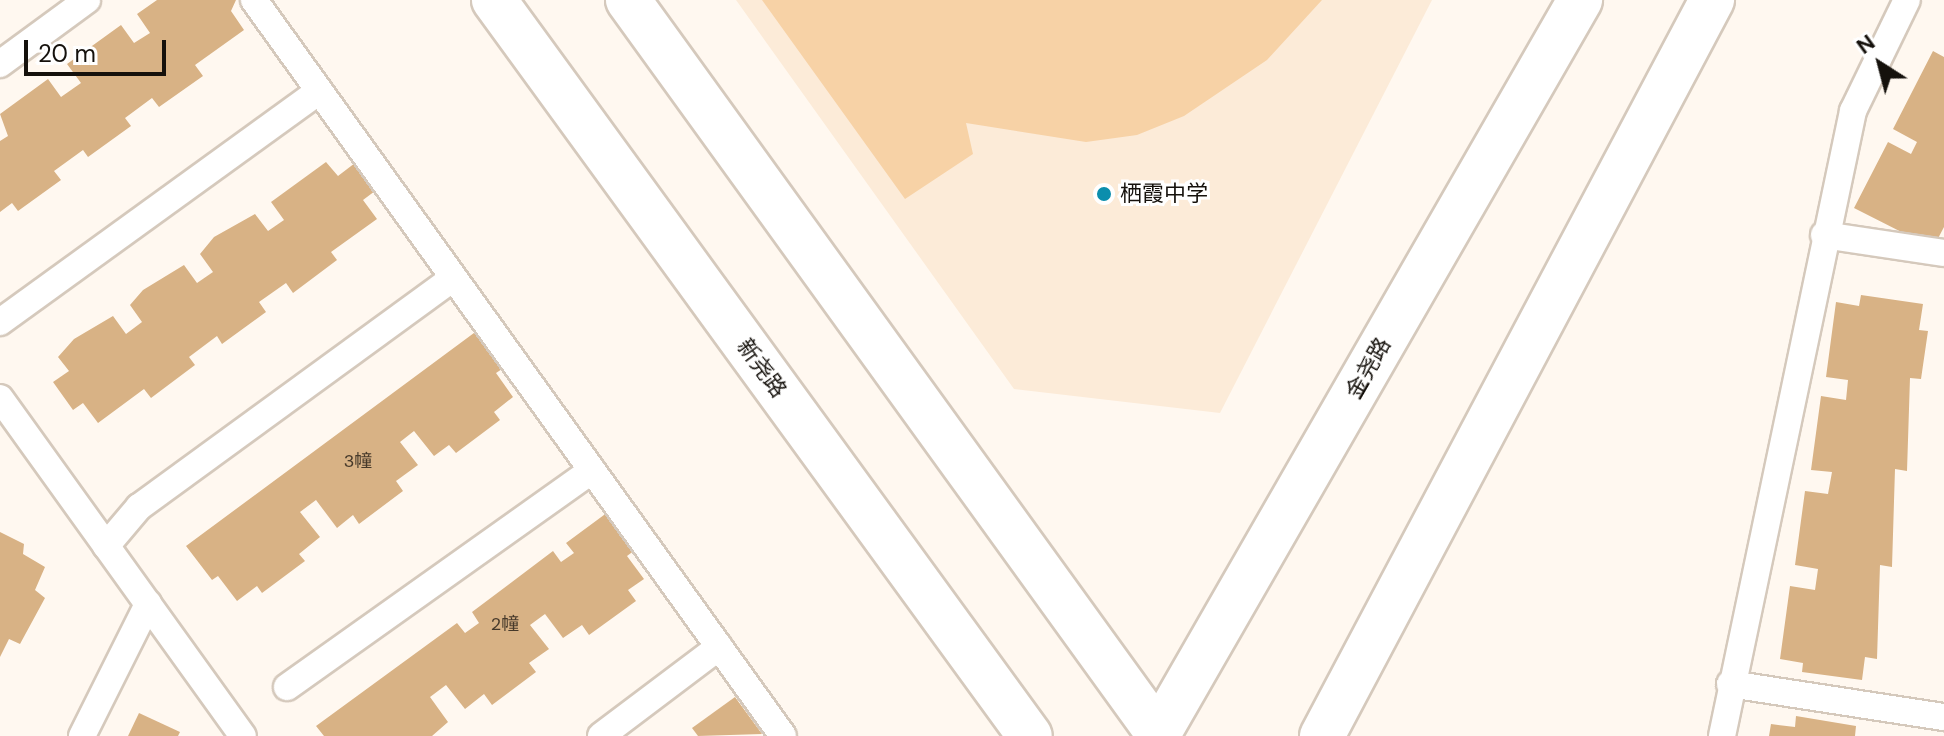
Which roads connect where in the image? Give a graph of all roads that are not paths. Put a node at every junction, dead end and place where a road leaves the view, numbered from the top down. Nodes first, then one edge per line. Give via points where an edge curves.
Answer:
1 (87, 0) edge
2 (254, 0) edge
3 (494, 0) edge
4 (628, 0) edge
5 (1580, 0) edge
6 (1712, 0) edge
7 (1907, 0) edge
8 (0, 64) edge
9 (319, 91) junction
10 (1824, 235) junction
11 (1944, 253) edge
12 (453, 278) junction
13 (0, 322) edge
14 (0, 398) edge
15 (592, 470) junction
16 (106, 546) junction
17 (148, 604) junction
18 (719, 647) junction
19 (1730, 684) junction
20 (287, 687) dead end
21 (1944, 717) edge
22 (1158, 735) edge
23 (82, 736) edge
24 (243, 736) edge
25 (601, 736) edge
26 (783, 736) edge
27 (1030, 736) edge
28 (1322, 736) edge
29 (1722, 736) edge

1 - 8 lane
2 - 9 lane
3 - 27 main road, 新尧路
4 - 22 main road
5 - 22 main road, 金尧路
6 - 28 main road
7 - 10 lane via 1853,111
9 - 12 lane
9 - 13 lane
10 - 11 lane
10 - 19 lane
12 - 15 lane
12 - 16 lane via 139,507
14 - 16 lane
15 - 18 lane
15 - 20 lane
16 - 17 lane
17 - 23 lane
17 - 24 lane
18 - 25 lane
18 - 26 lane
19 - 21 lane
19 - 29 lane

